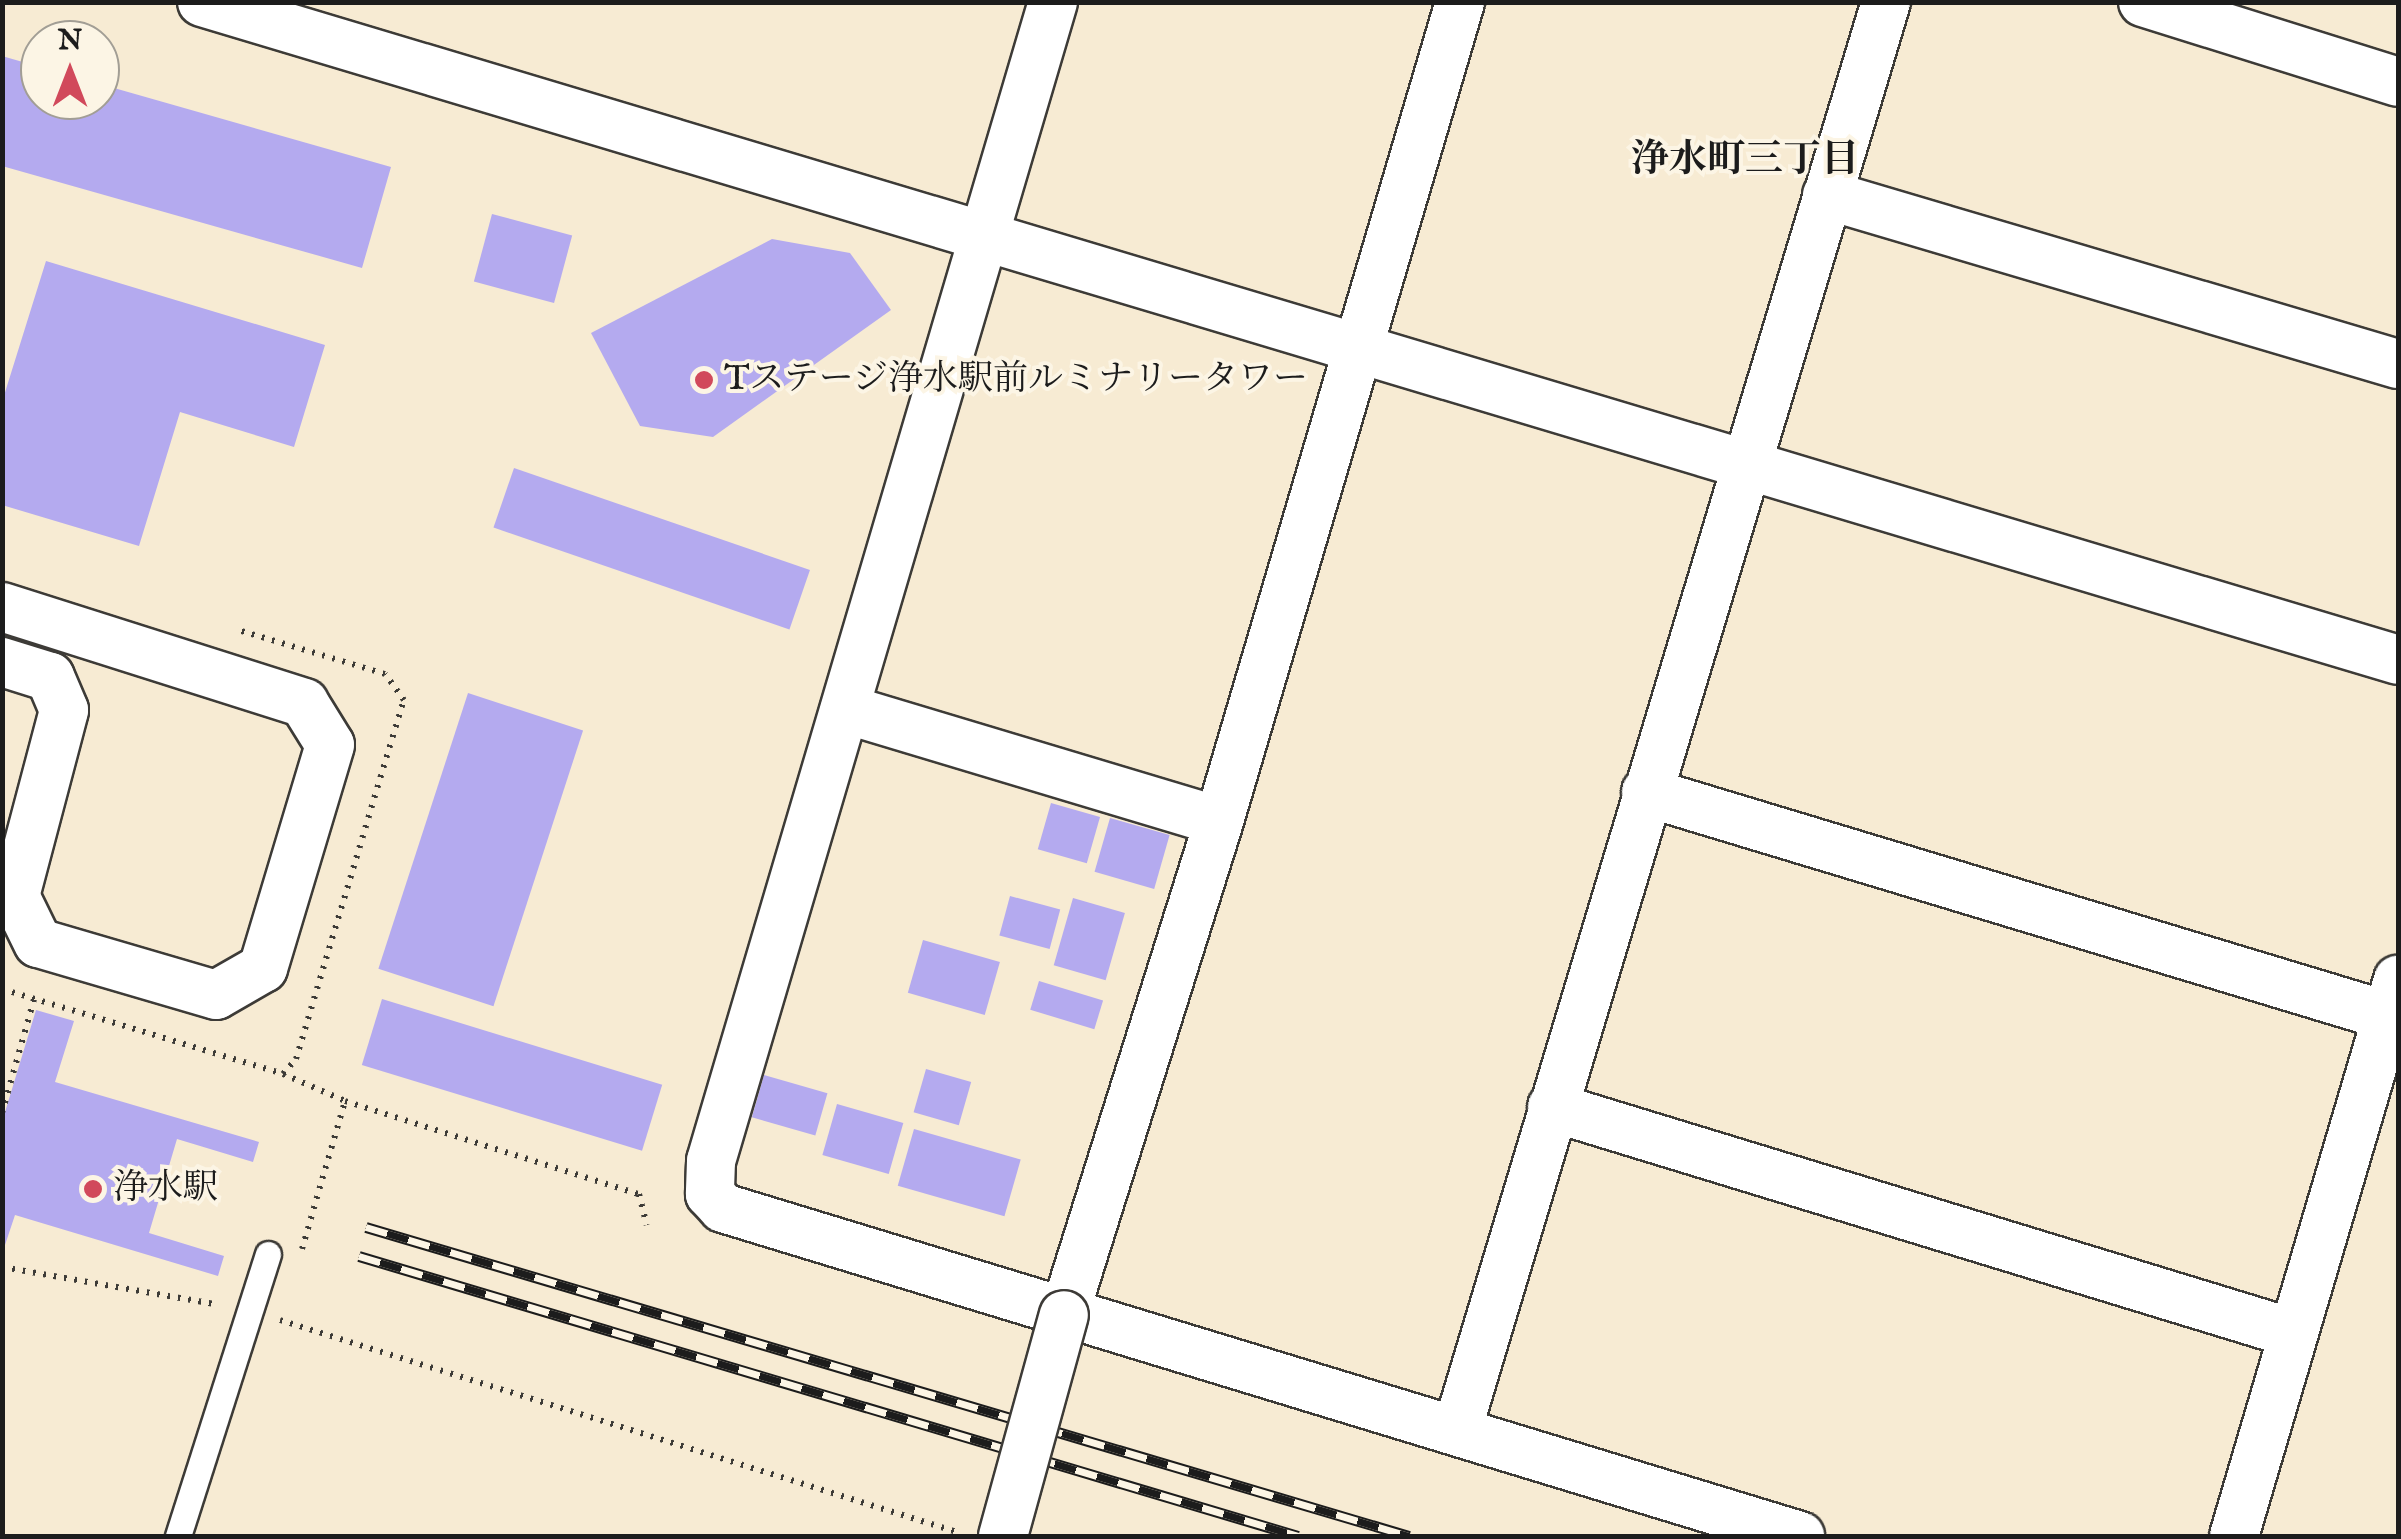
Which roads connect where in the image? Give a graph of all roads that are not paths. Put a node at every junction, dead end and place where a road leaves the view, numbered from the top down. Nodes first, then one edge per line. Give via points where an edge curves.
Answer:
1 (202, 2) edge
2 (1053, 2) edge
3 (1460, 2) edge
4 (1886, 2) edge
5 (2143, 2) edge
6 (2398, 82) edge
7 (1827, 195) junction
8 (984, 235) junction
9 (1354, 349) junction
10 (2398, 364) edge
11 (1747, 461) junction
12 (2, 607) edge
13 (2398, 660) edge
14 (2, 662) edge
15 (845, 709) junction
16 (1646, 792) junction
17 (1219, 821) junction
18 (2393, 998) edge
19 (1552, 1107) junction
20 (268, 1254) dead end
21 (1064, 1315) junction
22 (2292, 1333) junction
23 (1457, 1430) junction
24 (178, 1536) edge
25 (1003, 1536) edge
26 (1800, 1536) edge
27 (2234, 1536) edge

1 - 8 street
2 - 8 street
3 - 9 street
4 - 7 street
5 - 6 street
7 - 10 street
7 - 11 street
8 - 9 street
8 - 15 street
9 - 11 street
9 - 17 street
11 - 13 street
11 - 16 street
12 - 14 street via 304,703 330,746 263,968 216,995 38,943 16,896 64,710 50,677
15 - 17 street
15 - 21 street via 711,1161 710,1194 724,1208
16 - 18 street
16 - 19 street
17 - 21 street
18 - 22 street
19 - 22 street
19 - 23 street
20 - 24 lane
21 - 23 street
21 - 25 street, bridge
22 - 27 street
23 - 26 street

